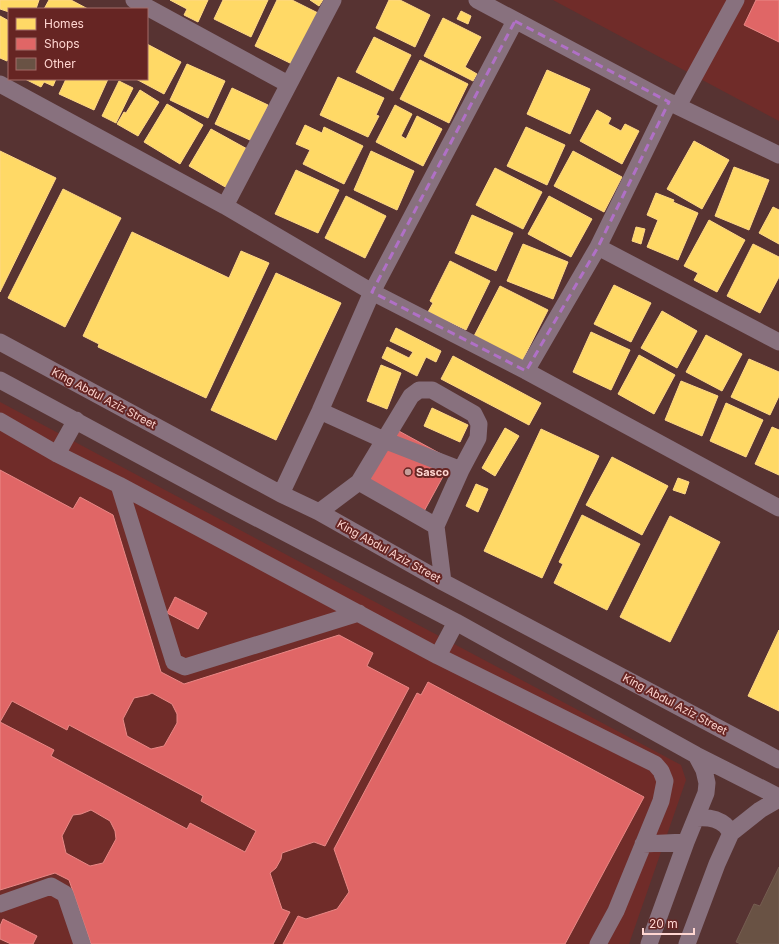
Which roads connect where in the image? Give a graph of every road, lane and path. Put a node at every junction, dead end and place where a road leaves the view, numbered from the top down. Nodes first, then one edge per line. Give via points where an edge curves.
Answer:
1 (134, 0) edge
2 (333, 0) edge
3 (477, 0) edge
4 (736, 0) edge
5 (516, 21) junction
6 (0, 84) edge
7 (288, 84) junction
8 (674, 104) junction
9 (779, 155) edge
10 (225, 206) junction
11 (598, 247) junction
12 (372, 292) junction
13 (0, 342) edge
14 (779, 342) edge
15 (526, 371) junction
16 (0, 380) edge
17 (320, 411) junction
18 (76, 420) junction
19 (0, 421) edge
20 (384, 440) junction
21 (58, 454) junction
22 (461, 470) junction
23 (359, 482) junction
24 (119, 485) junction
25 (281, 494) junction
26 (779, 508) edge
27 (319, 512) junction
28 (436, 526) junction
29 (443, 582) junction
30 (359, 614) junction
31 (456, 622) junction
32 (438, 656) junction
33 (696, 755) junction
34 (779, 760) edge
35 (779, 798) edge
36 (696, 818) junction
37 (731, 833) junction
38 (686, 842) junction
39 (643, 844) junction
40 (0, 904) edge
41 (82, 944) edge
42 (598, 944) edge
43 (648, 944) edge
44 (687, 944) edge

1 - 7 street
2 - 7 street
3 - 5 street
4 - 8 street
5 - 8 street
5 - 12 street
6 - 10 street
7 - 10 street
8 - 9 street
8 - 11 street
10 - 12 street
11 - 14 street
11 - 15 street
12 - 15 street
12 - 17 street
13 - 25 street, King Abdul Aziz Street
15 - 26 street
16 - 18 street
17 - 20 street
17 - 25 street
18 - 21 street
18 - 31 street
19 - 21 street
20 - 22 street
20 - 22 street via 411,396 420,390 432,390 474,414 479,424 478,438
20 - 23 street
21 - 24 street
22 - 28 street
23 - 27 street
23 - 28 street
24 - 30 street
24 - 30 street via 174,662 185,667
25 - 27 street, King Abdul Aziz Street
27 - 29 street, King Abdul Aziz Street
28 - 29 street
29 - 34 street, King Abdul Aziz Street
30 - 32 street
31 - 32 street
31 - 33 street
32 - 39 street via 654,764 661,771 664,781 661,801
33 - 35 street
33 - 36 street via 707,783 706,793
35 - 37 street
36 - 37 street via 716,820 725,825
36 - 38 street
37 - 44 street
38 - 39 street
38 - 43 street
39 - 42 street via 616,911
40 - 41 street via 51,886 65,894

